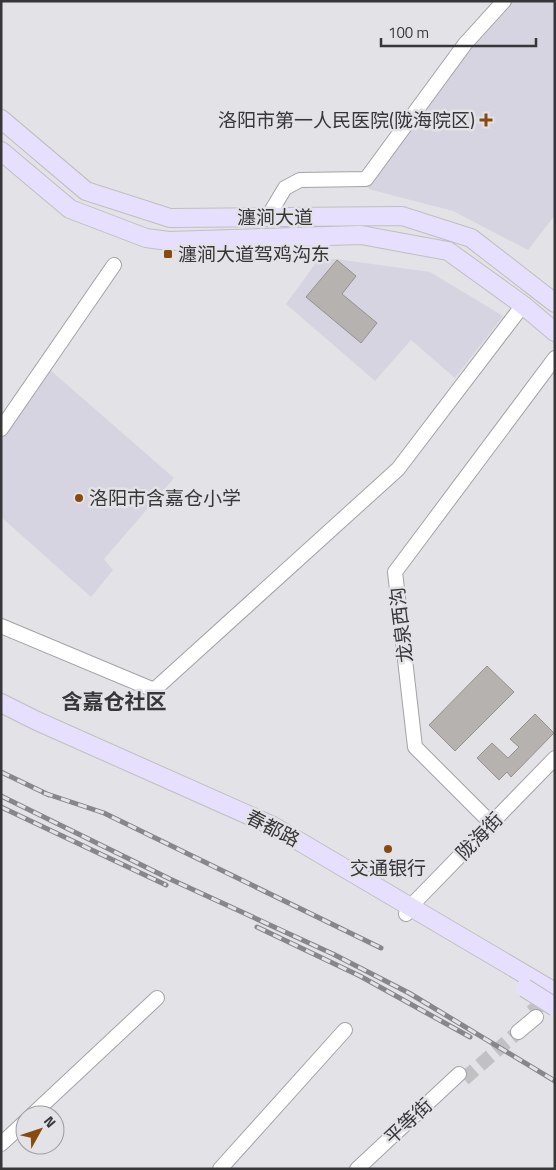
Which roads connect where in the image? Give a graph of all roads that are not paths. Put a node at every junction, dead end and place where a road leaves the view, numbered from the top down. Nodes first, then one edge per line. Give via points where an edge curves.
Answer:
1 (504, 1) edge
2 (1, 119) edge
3 (1, 151) edge
4 (267, 218) junction
5 (114, 265) dead end
6 (555, 302) edge
7 (524, 305) junction
8 (555, 332) edge
9 (555, 358) edge
10 (1, 428) edge
11 (1, 626) edge
12 (1, 703) edge
13 (1, 713) edge
14 (555, 758) edge
15 (491, 823) junction
16 (408, 911) junction
17 (528, 983) junction
18 (555, 992) edge
19 (157, 998) dead end
20 (555, 1007) edge
21 (534, 1015) tunnel mouth
22 (346, 1030) dead end
23 (516, 1030) tunnel mouth
24 (43, 1105) edge
25 (15, 1131) edge
26 (1, 1144) edge
27 (220, 1169) edge
28 (356, 1169) edge
29 (368, 1169) edge

1 - 4 street via 466,44 366,179 300,180 285,188
2 - 4 main road, 瀍涧大道 via 86,191 170,218
3 - 7 main road, 瀍涧大道 via 70,209 146,238 169,241 361,235 448,251
4 - 6 main road, 瀍涧大道 via 402,216 471,238
5 - 10 street
7 - 8 main road, 瀍涧大道
7 - 11 street via 398,469 154,690
9 - 15 street, 龙泉西沟 via 395,572 415,747
12 - 16 main road, 春都路 via 273,826
13 - 16 main road, 春都路 via 269,834
14 - 15 street, 陇海街
15 - 16 street, 陇海街
16 - 17 main road, 春都路
17 - 18 main road
17 - 20 main road, bridge
19 - 24 street
21 - 23 street
22 - 27 street
25 - 26 street
28 - 29 street, 平等街 via 462,1077

